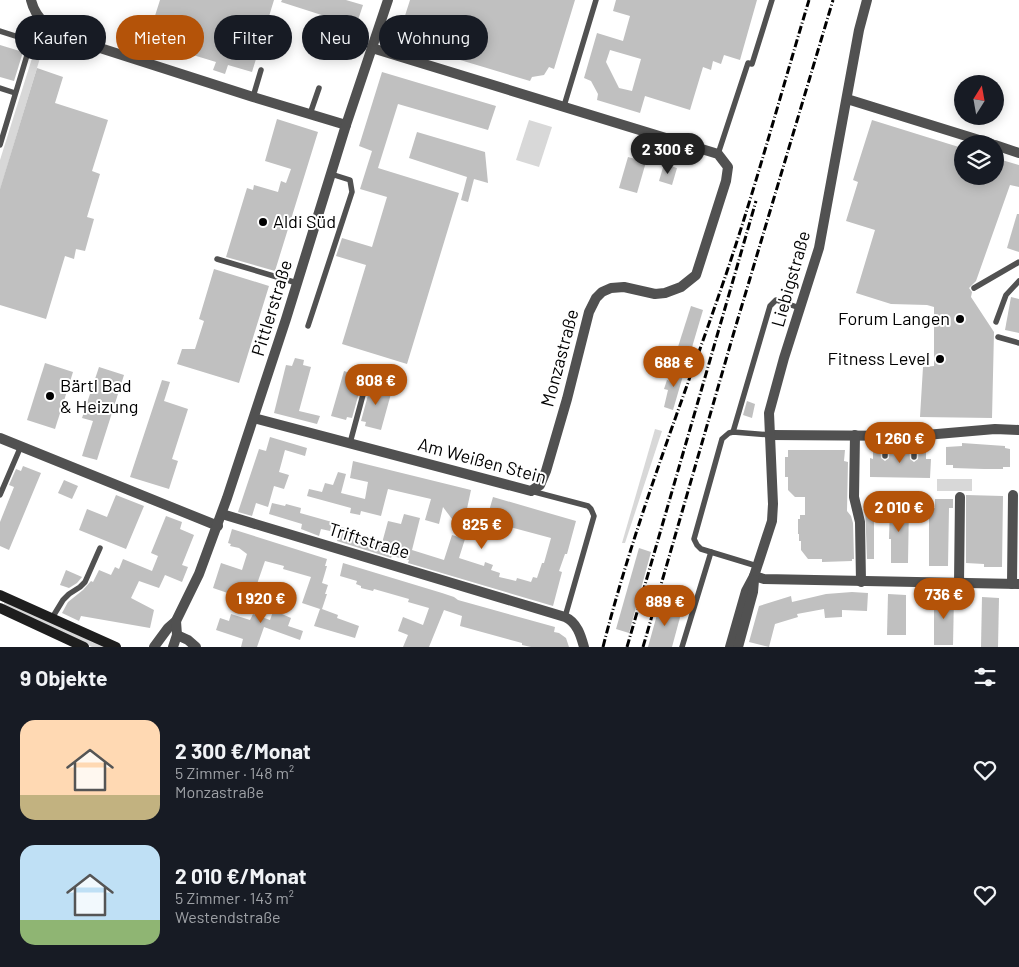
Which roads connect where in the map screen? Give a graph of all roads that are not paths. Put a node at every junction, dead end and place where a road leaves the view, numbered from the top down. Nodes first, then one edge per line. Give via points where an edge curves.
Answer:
1 (31, 0) edge
2 (388, 0) edge
3 (596, 0) edge
4 (772, 0) edge
5 (868, 0) edge
6 (38, 15) edge
7 (0, 31) edge
8 (15, 36) edge
9 (372, 48) junction
10 (106, 50) edge
11 (26, 60) edge
12 (261, 70) dead end
13 (0, 88) edge
14 (319, 88) dead end
15 (16, 93) junction
16 (253, 97) junction
17 (847, 99) junction
18 (564, 106) junction
19 (310, 114) junction
20 (346, 125) junction
21 (964, 135) edge
22 (0, 145) edge
23 (1004, 148) edge
24 (718, 154) junction
25 (1019, 154) edge
26 (331, 174) junction
27 (217, 259) dead end
28 (1019, 262) edge
29 (1019, 281) edge
30 (297, 283) junction
31 (974, 288) dead end
32 (800, 308) junction
33 (996, 322) dead end
34 (308, 326) dead end
35 (998, 338) dead end
36 (1019, 343) edge
37 (367, 380) dead end
38 (254, 418) junction
39 (1019, 430) edge
40 (733, 432) junction
41 (771, 434) junction
42 (855, 435) junction
43 (885, 436) junction
44 (914, 436) junction
45 (0, 438) edge
46 (350, 443) junction
47 (21, 446) junction
48 (885, 456) dead end
49 (914, 456) dead end
50 (531, 491) junction
51 (0, 495) edge
52 (1012, 495) dead end
53 (960, 497) dead end
54 (222, 514) junction
55 (218, 526) junction
56 (100, 548) dead end
57 (711, 552) junction
58 (755, 571) junction
59 (861, 582) junction
60 (959, 583) junction
61 (1016, 584) edge
62 (0, 595) edge
63 (0, 608) edge
64 (565, 617) junction
65 (52, 618) junction
66 (176, 621) junction
67 (178, 635) junction
68 (84, 647) edge
69 (116, 647) edge
70 (154, 647) edge
71 (173, 647) edge
72 (196, 647) edge
73 (584, 647) edge
74 (682, 647) edge
75 (730, 647) edge
76 (738, 647) edge

1 - 6 street
2 - 9 street, Pittlerstraße
3 - 18 lane
4 - 24 lane
5 - 17 street, Liebigstraße
7 - 8 lane
9 - 18 street
9 - 20 street, Pittlerstraße
10 - 16 street
11 - 15 lane
12 - 16 lane
13 - 15 lane
14 - 19 lane
15 - 22 lane
16 - 19 street
17 - 21 street
17 - 32 street, Liebigstraße via 819,248
18 - 24 street
19 - 20 street
20 - 26 street, Pittlerstraße
23 - 25 street
24 - 50 street, Monzastraße via 728,167 726,181 696,276 681,288 665,293 624,287 611,288 596,298 589,312 546,471 540,485
26 - 30 street, Pittlerstraße
26 - 34 lane via 350,180 352,192
27 - 30 lane
28 - 31 lane
29 - 33 lane via 1006,295
30 - 38 street, Pittlerstraße
32 - 40 lane via 776,300 770,306
32 - 41 street, Liebigstraße via 769,413
35 - 36 lane
37 - 46 lane
38 - 46 street, Am Weißen Stein
38 - 54 street, Pittlerstraße
39 - 44 street
40 - 41 lane
40 - 57 lane via 722,440 694,540 701,549
41 - 42 street
41 - 58 street, Liebigstraße via 773,515
42 - 43 street
42 - 59 street via 854,497 860,522
43 - 44 street
43 - 48 lane
44 - 49 lane
45 - 47 street
46 - 50 street, Am Weißen Stein
47 - 51 lane
47 - 55 street
50 - 64 lane, Am Weißen Stein via 588,506 593,512
52 - 61 street
53 - 60 street
54 - 55 street, Pittlerstraße
54 - 64 street, Triftstraße
55 - 66 street, Pittlerstraße
56 - 65 lane via 85,582 63,600
57 - 58 lane
57 - 74 lane
58 - 59 street via 764,580
58 - 75 street
58 - 76 street via 753,592
59 - 60 street
60 - 61 street
62 - 65 main road
63 - 68 main road
64 - 73 street via 576,627
65 - 69 main road
66 - 67 street
66 - 70 street, Pittlerstraße
67 - 71 street
67 - 72 street

